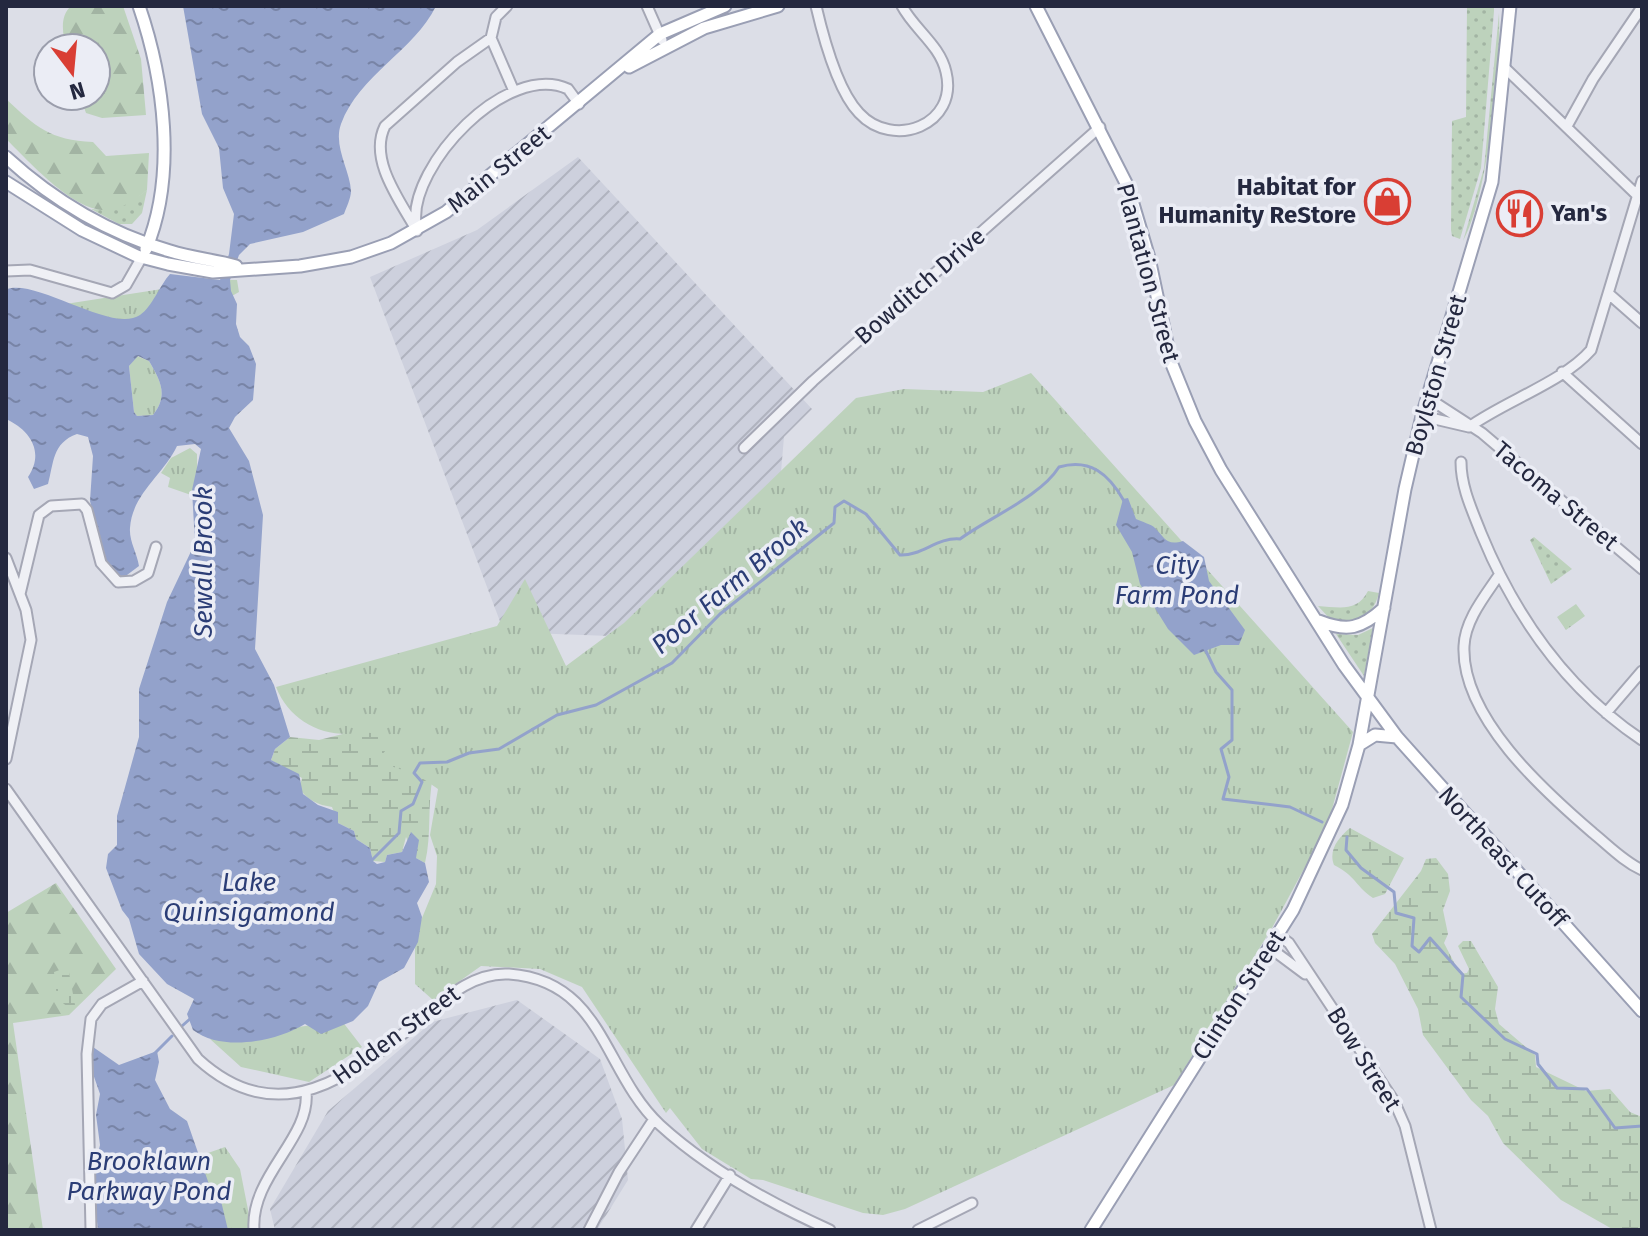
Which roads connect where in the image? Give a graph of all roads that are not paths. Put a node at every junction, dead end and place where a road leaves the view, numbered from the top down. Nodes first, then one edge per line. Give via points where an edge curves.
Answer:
1 (139, 6) edge
2 (507, 6) edge
3 (647, 6) edge
4 (725, 6) edge
5 (778, 6) edge
6 (816, 6) edge
7 (902, 6) edge
8 (1036, 6) edge
9 (1510, 6) edge
10 (1642, 7) edge
11 (755, 9) edge
12 (660, 34) junction
13 (491, 38) junction
14 (666, 46) junction
15 (1506, 69) junction
16 (605, 82) junction
17 (513, 89) junction
18 (579, 104) junction
19 (1567, 126) junction
20 (1100, 127) junction
21 (6, 157) edge
22 (1642, 181) edge
23 (6, 182) edge
24 (1639, 197) edge
25 (417, 231) junction
26 (148, 244) junction
27 (142, 257) junction
28 (215, 267) junction
29 (6, 271) edge
30 (1609, 294) junction
31 (1642, 323) edge
32 (1562, 372) junction
33 (1428, 398) junction
34 (1422, 416) junction
35 (1469, 427) junction
36 (1642, 444) edge
37 (744, 448) dead end
38 (1461, 462) dead end
39 (156, 547) dead end
40 (6, 558) edge
41 (1642, 569) edge
42 (1499, 575) junction
43 (20, 594) junction
44 (1384, 608) junction
45 (1319, 621) junction
46 (1642, 671) edge
47 (1369, 698) junction
48 (1606, 713) junction
49 (1397, 737) junction
50 (1642, 740) edge
51 (1359, 745) junction
52 (6, 759) edge
53 (6, 789) edge
54 (1642, 870) edge
55 (1278, 935) junction
56 (1270, 948) junction
57 (143, 981) junction
58 (1315, 985) junction
59 (1642, 1011) edge
60 (306, 1092) junction
61 (654, 1119) junction
62 (730, 1175) junction
63 (972, 1203) dead end
64 (91, 1230) edge
65 (254, 1230) edge
66 (589, 1230) edge
67 (696, 1230) edge
68 (830, 1230) edge
69 (918, 1230) edge
70 (1091, 1230) edge
71 (1431, 1230) edge

1 - 26 main road via 155,65 163,128 160,188
2 - 13 street via 496,17
3 - 12 street
4 - 12 main road, Main Street
5 - 11 main road, Main Street
6 - 7 street via 829,53 857,112 884,129 906,131 936,117 948,79 942,59
8 - 20 main road, Plantation Street
9 - 15 main road, Boylston Street
10 - 19 street
11 - 14 main road, Main Street
12 - 14 street
12 - 16 main road, Main Street
13 - 17 street
13 - 25 street via 439,77 380,135 386,173
14 - 16 main road, Main Street
15 - 19 street
15 - 33 main road, Boylston Street via 1492,182
16 - 18 main road, Main Street
17 - 18 street, Main Street via 552,83 568,89
17 - 25 street, Main Street via 485,107 446,150 421,192
18 - 25 main road, Main Street via 484,184
19 - 24 street
20 - 37 street, Bowditch Drive
20 - 45 main road, Plantation Street via 1139,222 1164,339 1186,401 1228,483
21 - 26 main road, Main Street via 88,219
22 - 24 street
23 - 27 main road, Main Street via 82,230
24 - 30 street
25 - 28 main road, Main Street via 351,257 300,266
26 - 27 main road
26 - 28 main road, Main Street
27 - 28 main road, Main Street
27 - 29 street via 126,285 112,293 30,270
30 - 31 street
30 - 32 street via 1591,350
32 - 35 street
32 - 36 street
33 - 34 main road, Boylston Street
33 - 35 street, Tacoma Street
34 - 35 street, Tacoma Street
34 - 44 main road, Boylston Street
35 - 41 street, Tacoma Street
38 - 42 street via 1469,501
39 - 43 street via 148,573 118,582 101,563 82,504 51,506 39,515
40 - 43 street
42 - 48 street via 1530,630
42 - 54 street via 1465,638 1464,663 1480,705 1545,790
43 - 52 street via 31,640
44 - 45 main road via 1356,628
44 - 47 main road, Boylston Street
45 - 47 main road, Plantation Street
46 - 48 street
47 - 49 main road, Northeast Cutoff
47 - 51 main road, Boylston Street
48 - 50 street
49 - 51 main road via 1375,735
49 - 59 main road, Northeast Cutoff
51 - 55 main road, Clinton Street via 1332,831
53 - 57 street, Holden Street
55 - 56 main road, Clinton Street
55 - 58 street, Bow Street via 1289,943
56 - 58 street, Bow Street
56 - 70 main road, Clinton Street
57 - 60 street, Holden Street via 206,1066 250,1090
57 - 64 street via 102,1004 91,1019
58 - 71 street, Bow Street via 1398,1108
60 - 61 street, Holden Street via 341,1079 467,984 509,974 543,981 574,999
60 - 65 street via 301,1118 258,1194
61 - 62 street, Holden Street
61 - 66 street
62 - 67 street
62 - 68 street, Holden Street
63 - 69 street

